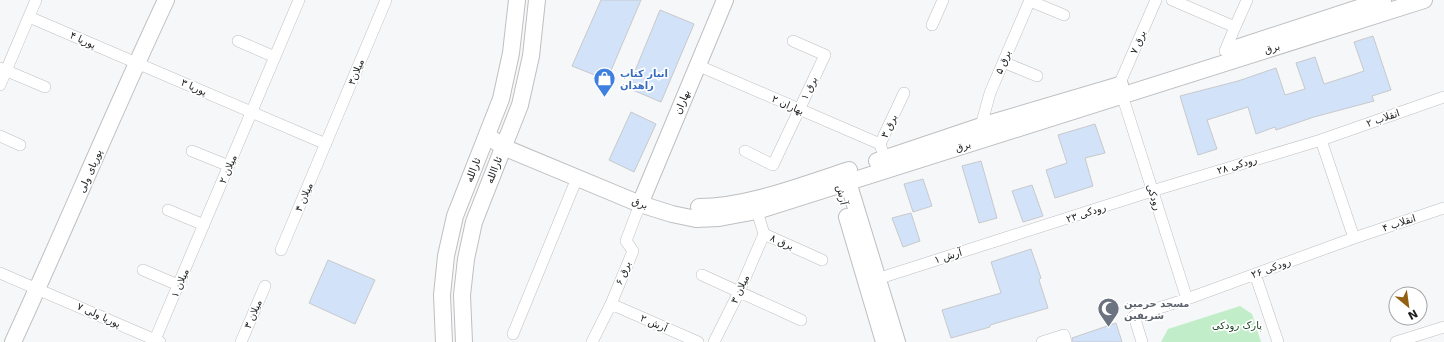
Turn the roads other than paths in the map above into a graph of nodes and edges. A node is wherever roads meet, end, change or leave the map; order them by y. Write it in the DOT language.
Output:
graph roads {
  1 [pos="36,0"];
  2 [pos="166,0"];
  3 [pos="299,0"];
  4 [pos="386,0"];
  5 [pos="517,0"];
  6 [pos="536,0"];
  7 [pos="725,0"];
  8 [pos="943,0"];
  9 [pos="1156,0"];
  10 [pos="1172,0"];
  11 [pos="1247,0"];
  12 [pos="1383,0"];
  13 [pos="1424,0"];
  14 [pos="1030,1"];
  15 [pos="1359,9"];
  16 [pos="1064,15"];
  17 [pos="29,17"];
  18 [pos="932,25"];
  19 [pos="1235,27"];
  20 [pos="238,41"];
  21 [pos="793,41"];
  22 [pos="1225,52"];
  23 [pos="275,58"];
  24 [pos="1003,62"];
  25 [pos="136,63"];
  26 [pos="697,65"];
  27 [pos="3,70"];
  28 [pos="1037,76"];
  29 [pos="0,85"];
  30 [pos="45,87"];
  31 [pos="1121,90"];
  32 [pos="904,93"];
  33 [pos="1444,97"];
  34 [pos="798,110"];
  35 [pos="252,112"];
  36 [pos="981,126"];
  37 [pos="487,135"];
  38 [pos="0,136"];
  39 [pos="1321,140"];
  40 [pos="505,142"];
  41 [pos="326,144"];
  42 [pos="20,145"];
  43 [pos="192,151"];
  44 [pos="745,151"];
  45 [pos="883,152"];
  46 [pos="229,166"];
  47 [pos="577,178"];
  48 [pos="842,180"];
  49 [pos="1152,191"];
  50 [pos="642,198"];
  51 [pos="1444,208"];
  52 [pos="168,210"];
  53 [pos="757,211"];
  54 [pos="204,225"];
  55 [pos="764,234"];
  56 [pos="1020,234"];
  57 [pos="1354,238"];
  58 [pos="281,250"];
  59 [pos="822,260"];
  60 [pos="143,270"];
  61 [pos="0,273"];
  62 [pos="1255,274"];
  63 [pos="702,275"];
  64 [pos="877,279"];
  65 [pos="178,285"];
  66 [pos="265,286"];
  67 [pos="38,288"];
  68 [pos="739,292"];
  69 [pos="1187,299"];
  70 [pos="611,304"];
  71 [pos="801,320"];
  72 [pos="1442,328"];
  73 [pos="513,334"];
  74 [pos="157,341"];
  75 [pos="891,341"];
  76 [pos="13,342"];
  77 [pos="241,342"];
  78 [pos="444,342"];
  79 [pos="464,342"];
  80 [pos="592,342"];
  81 [pos="698,342"];
  82 [pos="714,342"];
  83 [pos="1042,342"];
  84 [pos="1066,342"];
  85 [pos="1142,342"];
  86 [pos="1278,342"];
  87 [pos="1396,342"];
  1 -- 17 [label="street"];
  2 -- 25 [label="street, پوریای ولی"];
  3 -- 23 [label="street"];
  4 -- 41 [label="street, میلان۳"];
  5 -- 37 [label="street, ثارالله"];
  6 -- 40 [label="street, ثاراالله"];
  7 -- 26 [label="street, بهاران"];
  8 -- 18 [label="street"];
  9 -- 31 [label="street, برق ۷"];
  10 -- 19 [label="street"];
  11 -- 19 [label="street"];
  12 -- 15 [label="street, برق"];
  13 -- 15 [label="street, برق"];
  14 -- 16 [label="street"];
  14 -- 24 [label="street, برق ۵"];
  15 -- 22 [label="street, برق"];
  15 -- 31 [label="street, برق"];
  17 -- 25 [label="street, پوریا ۴"];
  17 -- 27 [label="street"];
  19 -- 22 [label="street"];
  20 -- 23 [label="street"];
  21 -- 34 [label="street, برق ۱"];
  22 -- 31 [label="street, برق"];
  23 -- 35 [label="street"];
  24 -- 28 [label="street"];
  24 -- 36 [label="street, برق ۵"];
  25 -- 35 [label="street, پوریا ۳"];
  25 -- 67 [label="street, پوریای ولی"];
  26 -- 34 [label="street, بهاران ۲"];
  26 -- 50 [label="street, بهاران"];
  27 -- 29 [label="street"];
  27 -- 30 [label="street"];
  31 -- 36 [label="street, برق"];
  31 -- 48 [label="street, برق"];
  31 -- 49 [label="street, رودکی"];
  32 -- 45 [label="street, برق ۳"];
  33 -- 39 [label="street, انقلاب ۲"];
  34 -- 44 [label="street, برق ۱"];
  34 -- 45 [label="street, بهاران ۲"];
  35 -- 41 [label="street, پوریا ۳"];
  35 -- 46 [label="street, میلان ۲"];
  36 -- 45 [label="street, برق"];
  37 -- 40 [label="street"];
  37 -- 78 [label="street, ثارالله"];
  38 -- 42 [label="street"];
  39 -- 49 [label="street, رودکی ۲۸"];
  39 -- 57 [label="street"];
  40 -- 47 [label="street, برق"];
  40 -- 50 [label="street, برق"];
  40 -- 79 [label="street, ثاراالله"];
  41 -- 58 [label="street, میلان ۴"];
  43 -- 46 [label="street"];
  45 -- 48 [label="street, برق"];
  46 -- 54 [label="street, میلان ۲"];
  47 -- 50 [label="street, برق"];
  47 -- 73 [label="street"];
  48 -- 50 [label="street, برق"];
  48 -- 53 [label="street, برق"];
  48 -- 64 [label="street, آرش"];
  48 -- 75 [label="street, آرش"];
  49 -- 56 [label="street, رودکی ۲۳"];
  49 -- 69 [label="street, رودکی"];
  50 -- 53 [label="street, برق"];
  50 -- 70 [label="street, برق ۶"];
  51 -- 57 [label="street, انقلاب ۴"];
  52 -- 54 [label="street"];
  53 -- 55 [label="street, برق ۸"];
  54 -- 65 [label="street, میلان ۱"];
  55 -- 59 [label="street, برق ۸"];
  55 -- 68 [label="street, میلان ۳"];
  56 -- 64 [label="street, آرش ۱"];
  57 -- 62 [label="street, رودکی ۲۶"];
  60 -- 65 [label="street"];
  61 -- 67 [label="street, پوریا ولی ۷"];
  62 -- 69 [label="street, رودکی ۲۶"];
  62 -- 86 [label="street"];
  63 -- 68 [label="street"];
  64 -- 75 [label="street, آرش"];
  65 -- 74 [label="street, میلان ۱"];
  66 -- 77 [label="street, میلان ۳"];
  67 -- 74 [label="street, پوریا ولی ۷"];
  67 -- 76 [label="street, پوریای ولی"];
  68 -- 71 [label="street"];
  68 -- 82 [label="street, میلان ۳"];
  69 -- 85 [label="street, رودکی ۲۶"];
  70 -- 80 [label="street, برق ۶"];
  70 -- 81 [label="street, آرش ۲"];
  72 -- 87 [label="street"];
  83 -- 84 [label="street"];
}
